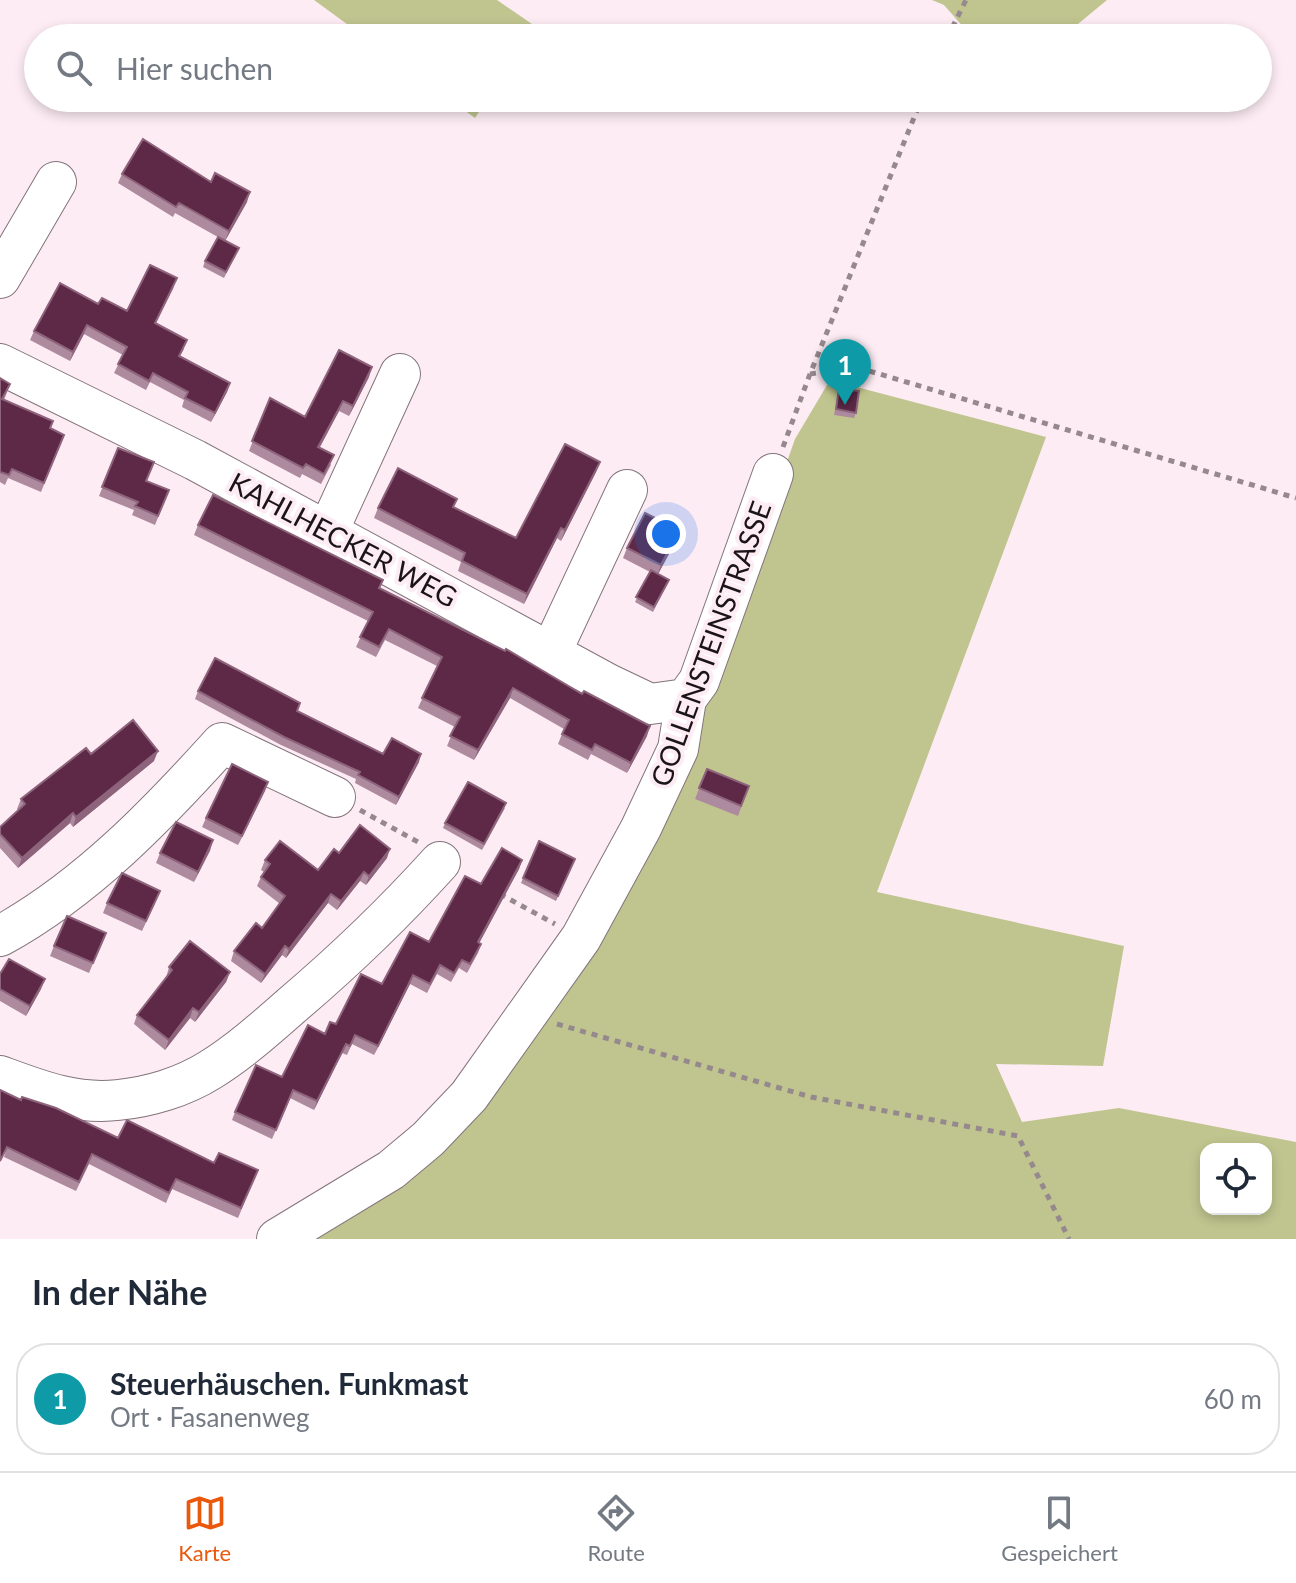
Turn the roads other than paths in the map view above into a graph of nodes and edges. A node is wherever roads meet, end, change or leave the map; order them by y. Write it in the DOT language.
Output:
graph roads {
  1 [pos="54,181"];
  2 [pos="0,278"];
  3 [pos="0,364"];
  4 [pos="402,374"];
  5 [pos="773,474"];
  6 [pos="627,490"];
  7 [pos="328,531"];
  8 [pos="551,652"];
  9 [pos="686,699"];
  10 [pos="335,797"];
  11 [pos="440,862"];
  12 [pos="0,936"];
  13 [pos="0,1076"];
  14 [pos="277,1239"];
  1 -- 2 [label="street"];
  3 -- 7 [label="street, KAHLHECKER WEG"];
  4 -- 7 [label="street"];
  5 -- 9 [label="street, GOLLENSTEINSTRASSE"];
  6 -- 8 [label="street"];
  7 -- 8 [label="street, KAHLHECKER WEG"];
  8 -- 9 [label="street, KAHLHECKER WEG"];
  9 -- 14 [label="street, GOLLENSTEINSTRASSE"];
  10 -- 12 [label="street"];
  11 -- 13 [label="street"];
}
